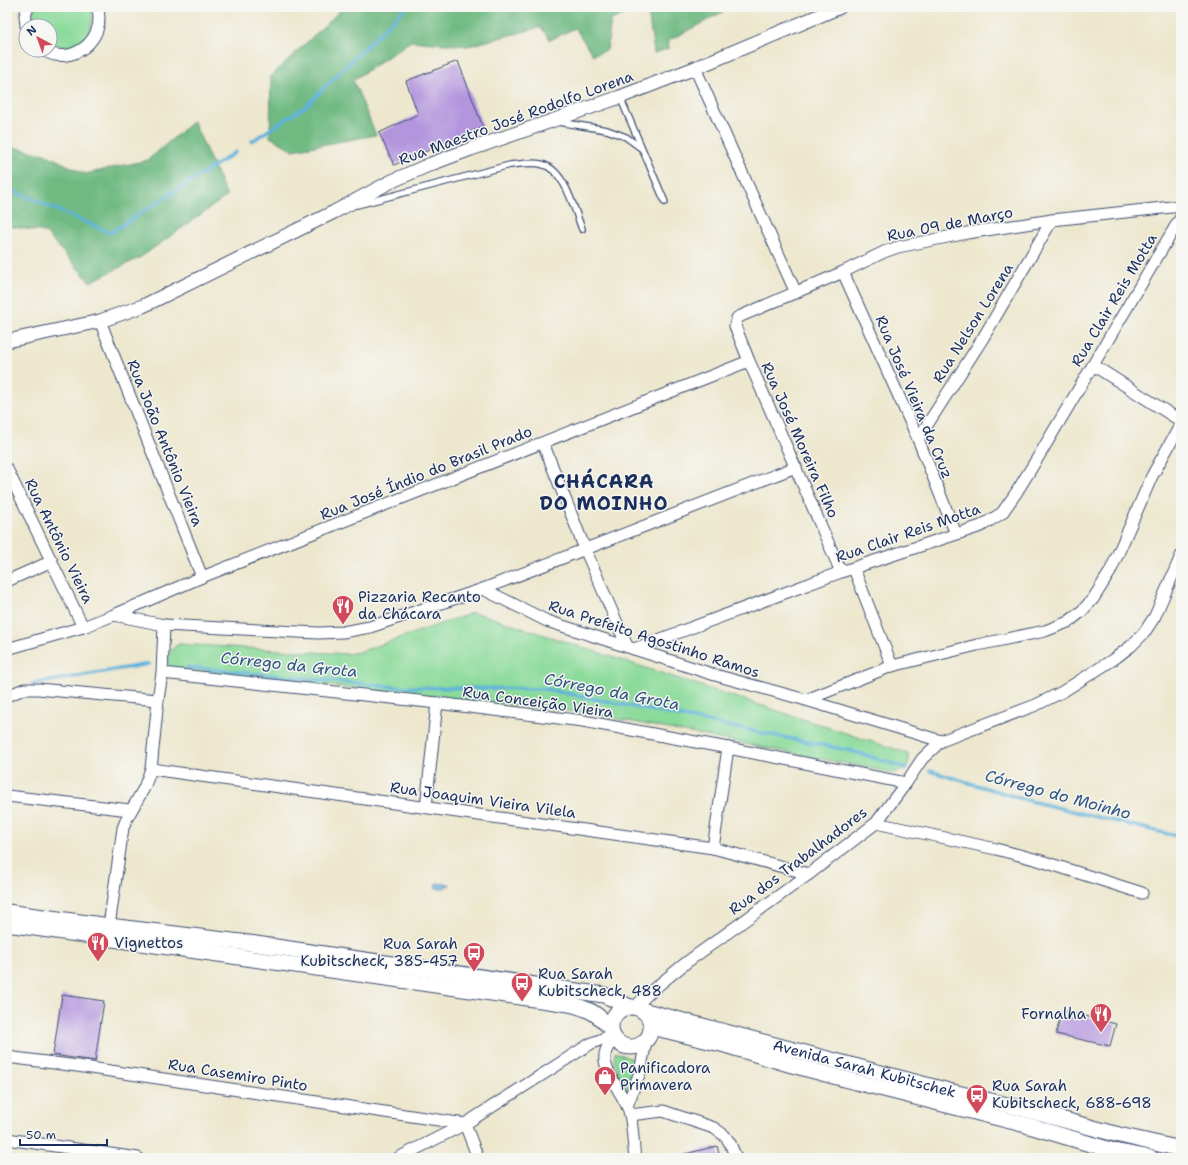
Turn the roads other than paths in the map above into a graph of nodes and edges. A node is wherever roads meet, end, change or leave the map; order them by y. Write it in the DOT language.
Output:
graph roads {
  1 [pos="28,7"];
  2 [pos="97,7"];
  3 [pos="840,7"];
  4 [pos="26,18"];
  5 [pos="58,56"];
  6 [pos="695,68"];
  7 [pos="620,97"];
  8 [pos="553,121"];
  9 [pos="642,149"];
  10 [pos="665,202"];
  11 [pos="1181,206"];
  12 [pos="334,212"];
  13 [pos="1181,217"];
  14 [pos="1052,220"];
  15 [pos="582,229"];
  16 [pos="843,272"];
  17 [pos="796,292"];
  18 [pos="737,318"];
  19 [pos="100,320"];
  20 [pos="7,341"];
  21 [pos="749,361"];
  22 [pos="1093,365"];
  23 [pos="1181,420"];
  24 [pos="1181,424"];
  25 [pos="918,439"];
  26 [pos="543,443"];
  27 [pos="796,467"];
  28 [pos="7,469"];
  29 [pos="956,534"];
  30 [pos="585,549"];
  31 [pos="1181,556"];
  32 [pos="52,561"];
  33 [pos="854,569"];
  34 [pos="841,572"];
  35 [pos="202,577"];
  36 [pos="7,581"];
  37 [pos="483,589"];
  38 [pos="114,615"];
  39 [pos="164,625"];
  40 [pos="83,626"];
  41 [pos="630,647"];
  42 [pos="7,648"];
  43 [pos="892,666"];
  44 [pos="162,673"];
  45 [pos="7,696"];
  46 [pos="158,700"];
  47 [pos="806,700"];
  48 [pos="437,703"];
  49 [pos="941,740"];
  50 [pos="728,748"];
  51 [pos="151,769"];
  52 [pos="906,783"];
  53 [pos="7,796"];
  54 [pos="426,807"];
  55 [pos="130,810"];
  56 [pos="876,823"];
  57 [pos="713,848"];
  58 [pos="809,874"];
  59 [pos="1142,893"];
  60 [pos="7,912"];
  61 [pos="7,924"];
  62 [pos="109,926"];
  63 [pos="636,1008"];
  64 [pos="652,1027"];
  65 [pos="613,1035"];
  66 [pos="727,1039"];
  67 [pos="646,1041"];
  68 [pos="7,1057"];
  69 [pos="947,1098"];
  70 [pos="629,1110"];
  71 [pos="465,1124"];
  72 [pos="1119,1135"];
  73 [pos="7,1140"];
  74 [pos="1181,1149"];
  75 [pos="1113,1154"];
  76 [pos="138,1158"];
  77 [pos="398,1158"];
  78 [pos="478,1158"];
  79 [pos="635,1158"];
  80 [pos="736,1158"];
  81 [pos="1151,1158"];
  1 -- 4 [label="street"];
  2 -- 5 [label="street"];
  3 -- 6 [label="street, Rua Maestro José Rodolfo Lorena"];
  6 -- 7 [label="street, Rua Maestro José Rodolfo Lorena"];
  6 -- 17 [label="street"];
  7 -- 8 [label="street, Rua Maestro José Rodolfo Lorena"];
  7 -- 9 [label="lane"];
  8 -- 9 [label="lane"];
  8 -- 12 [label="street, Rua Maestro José Rodolfo Lorena"];
  9 -- 10 [label="lane"];
  11 -- 14 [label="street, Rua 09 de Março"];
  12 -- 15 [label="lane"];
  12 -- 19 [label="street, Rua Maestro José Rodolfo Lorena"];
  13 -- 22 [label="street, Rua Clair Reis Motta"];
  14 -- 16 [label="street, Rua 09 de Março"];
  14 -- 25 [label="street, Rua Nelson Lorena"];
  16 -- 17 [label="street, Rua 09 de Março"];
  16 -- 25 [label="street, Rua José Vieira da Cruz"];
  17 -- 18 [label="street, Rua 09 de Março"];
  18 -- 21 [label="street, Rua José Moreira Filho"];
  19 -- 20 [label="street, Rua Maestro José Rodolfo Lorena"];
  19 -- 35 [label="street, Rua João Antônio Vieira"];
  21 -- 26 [label="street, Rua José Índio do Brasil Prado"];
  21 -- 27 [label="street, Rua José Moreira Filho"];
  22 -- 23 [label="street"];
  22 -- 29 [label="street, Rua Clair Reis Motta"];
  24 -- 43 [label="street"];
  25 -- 29 [label="street, Rua José Vieira da Cruz"];
  26 -- 30 [label="street"];
  26 -- 35 [label="street, Rua José Índio do Brasil Prado"];
  27 -- 30 [label="street"];
  27 -- 34 [label="street, Rua José Moreira Filho"];
  28 -- 32 [label="street, Rua Antônio Vieira"];
  29 -- 33 [label="street, Rua Clair Reis Motta"];
  30 -- 37 [label="street"];
  30 -- 41 [label="street"];
  31 -- 49 [label="street, Rua dos Trabalhadores"];
  32 -- 36 [label="street"];
  32 -- 40 [label="street, Rua Antônio Vieira"];
  33 -- 34 [label="street, Rua Clair Reis Motta"];
  33 -- 43 [label="street"];
  34 -- 41 [label="street, Rua Clair Reis Motta"];
  35 -- 38 [label="street, Rua José Índio do Brasil Prado"];
  37 -- 39 [label="street"];
  37 -- 41 [label="street, Rua Prefeito Agostinho Ramos"];
  38 -- 39 [label="street"];
  38 -- 40 [label="street"];
  39 -- 44 [label="street"];
  40 -- 42 [label="street"];
  41 -- 47 [label="street, Rua Prefeito Agostinho Ramos"];
  43 -- 47 [label="street"];
  44 -- 46 [label="street"];
  44 -- 48 [label="street, Rua Conceição Vieira"];
  45 -- 46 [label="street"];
  46 -- 51 [label="street"];
  47 -- 49 [label="street, Rua Prefeito Agostinho Ramos"];
  48 -- 50 [label="street, Rua Conceição Vieira"];
  48 -- 54 [label="street"];
  49 -- 52 [label="street, Rua dos Trabalhadores"];
  50 -- 52 [label="street, Rua Conceição Vieira"];
  50 -- 57 [label="street"];
  51 -- 54 [label="street, Rua Joaquim Vieira Vilela"];
  51 -- 55 [label="street"];
  52 -- 56 [label="street, Rua dos Trabalhadores"];
  53 -- 55 [label="street"];
  54 -- 57 [label="street, Rua Joaquim Vieira Vilela"];
  55 -- 62 [label="street"];
  56 -- 58 [label="street, Rua dos Trabalhadores"];
  56 -- 59 [label="street"];
  57 -- 58 [label="street, Rua Joaquim Vieira Vilela"];
  58 -- 63 [label="street, Rua dos Trabalhadores"];
  60 -- 62 [label="main road, Avenida Sarah Kubitschek"];
  61 -- 65 [label="main road"];
  62 -- 63 [label="main road, Avenida Sarah Kubitschek"];
  63 -- 64 [label="main road"];
  63 -- 65 [label="main road"];
  63 -- 66 [label="main road, Avenida Sarah Kubitschek"];
  64 -- 66 [label="main road, Avenida Sarah Kubitschek"];
  64 -- 67 [label="main road"];
  65 -- 67 [label="main road"];
  65 -- 70 [label="street"];
  65 -- 71 [label="street"];
  66 -- 69 [label="main road, Avenida Sarah Kubitschek"];
  67 -- 70 [label="street"];
  68 -- 71 [label="street, Rua Casemiro Pinto"];
  69 -- 72 [label="main road, Avenida Sarah Kubitschek"];
  69 -- 75 [label="main road, Avenida Sarah Kubitschek"];
  70 -- 79 [label="street"];
  70 -- 80 [label="street"];
  71 -- 77 [label="street"];
  71 -- 78 [label="street"];
  72 -- 74 [label="main road, Avenida Sarah Kubitschek"];
  72 -- 75 [label="street"];
  73 -- 76 [label="street"];
  75 -- 81 [label="main road, Avenida Sarah Kubitschek"];
}
